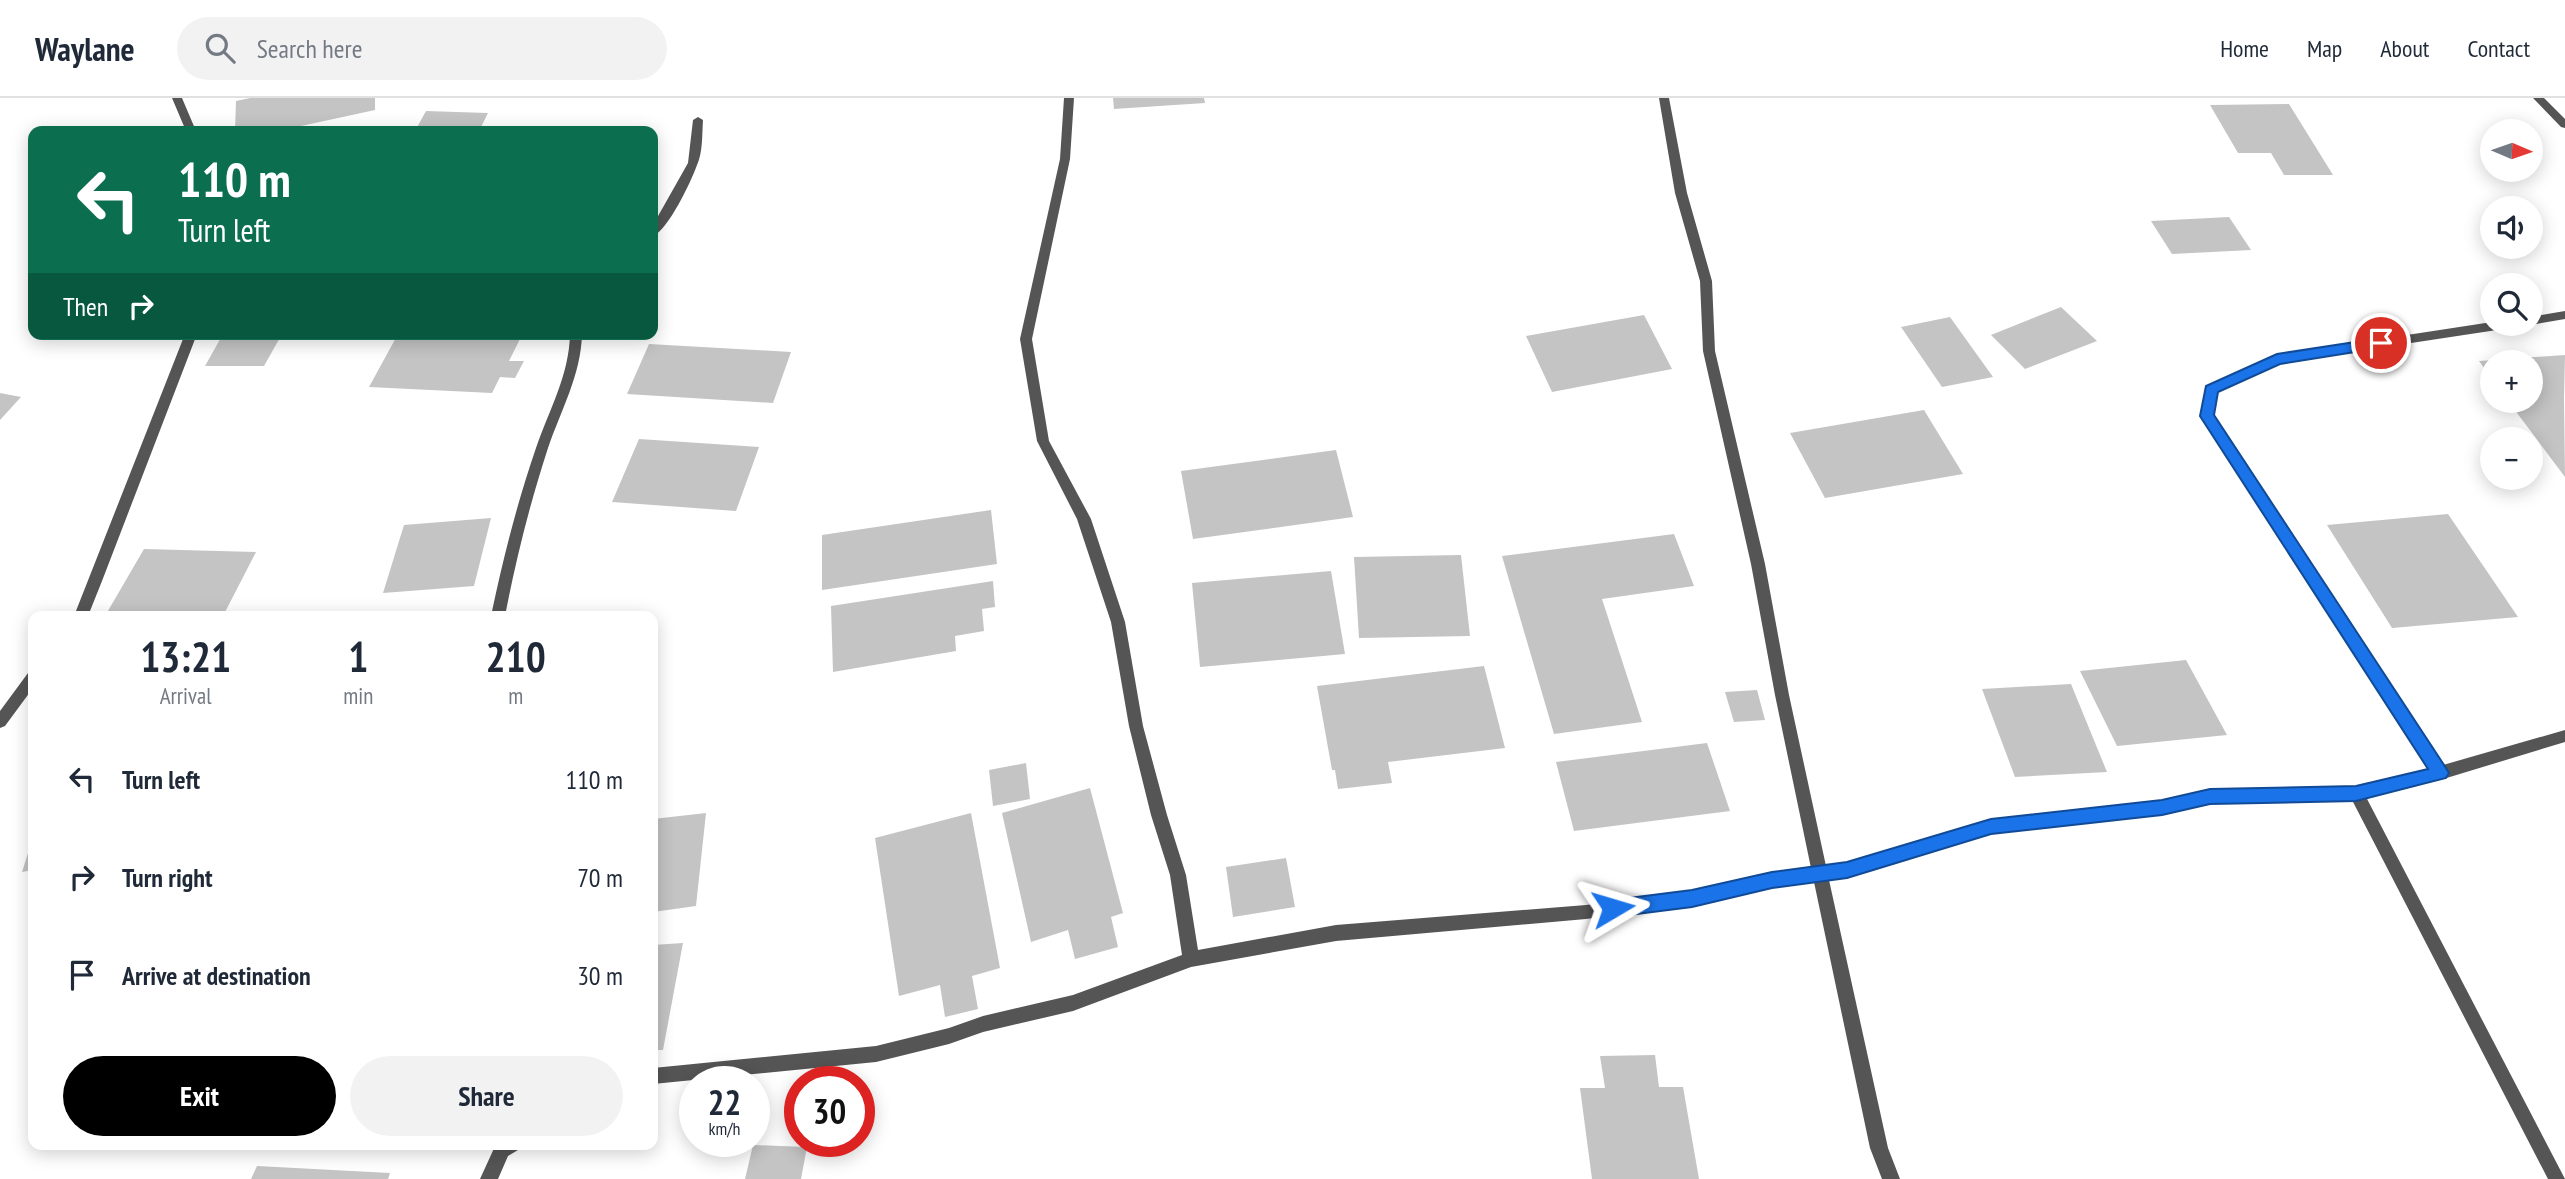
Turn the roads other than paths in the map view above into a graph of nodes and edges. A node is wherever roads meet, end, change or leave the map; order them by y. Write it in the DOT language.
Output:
graph roads {
  1 [pos="177,98"];
  2 [pos="1069,98"];
  3 [pos="1664,98"];
  4 [pos="2538,98"];
  5 [pos="698,121"];
  6 [pos="2565,125"];
  7 [pos="189,126"];
  8 [pos="658,226"];
  9 [pos="2565,315"];
  10 [pos="2543,319"];
  11 [pos="2480,329"];
  12 [pos="188,340"];
  13 [pos="577,340"];
  14 [pos="83,611"];
  15 [pos="499,611"];
  16 [pos="28,684"];
  17 [pos="0,722"];
  18 [pos="2565,736"];
  19 [pos="2440,773"];
  20 [pos="2356,793"];
  21 [pos="1821,874"];
  22 [pos="1191,959"];
  23 [pos="658,1076"];
  24 [pos="502,1150"];
  25 [pos="489,1179"];
  26 [pos="1891,1179"];
  27 [pos="2557,1179"];
  1 -- 7 [label="street"];
  2 -- 22 [label="street"];
  3 -- 21 [label="street"];
  4 -- 6 [label="street"];
  5 -- 8 [label="street"];
  9 -- 10 [label="street"];
  11 -- 19 [label="street"];
  12 -- 14 [label="street"];
  13 -- 15 [label="street"];
  16 -- 17 [label="street"];
  18 -- 19 [label="street"];
  19 -- 20 [label="street"];
  20 -- 21 [label="street"];
  20 -- 27 [label="street"];
  21 -- 22 [label="street"];
  21 -- 26 [label="street"];
  22 -- 23 [label="street"];
  24 -- 25 [label="street"];
}
